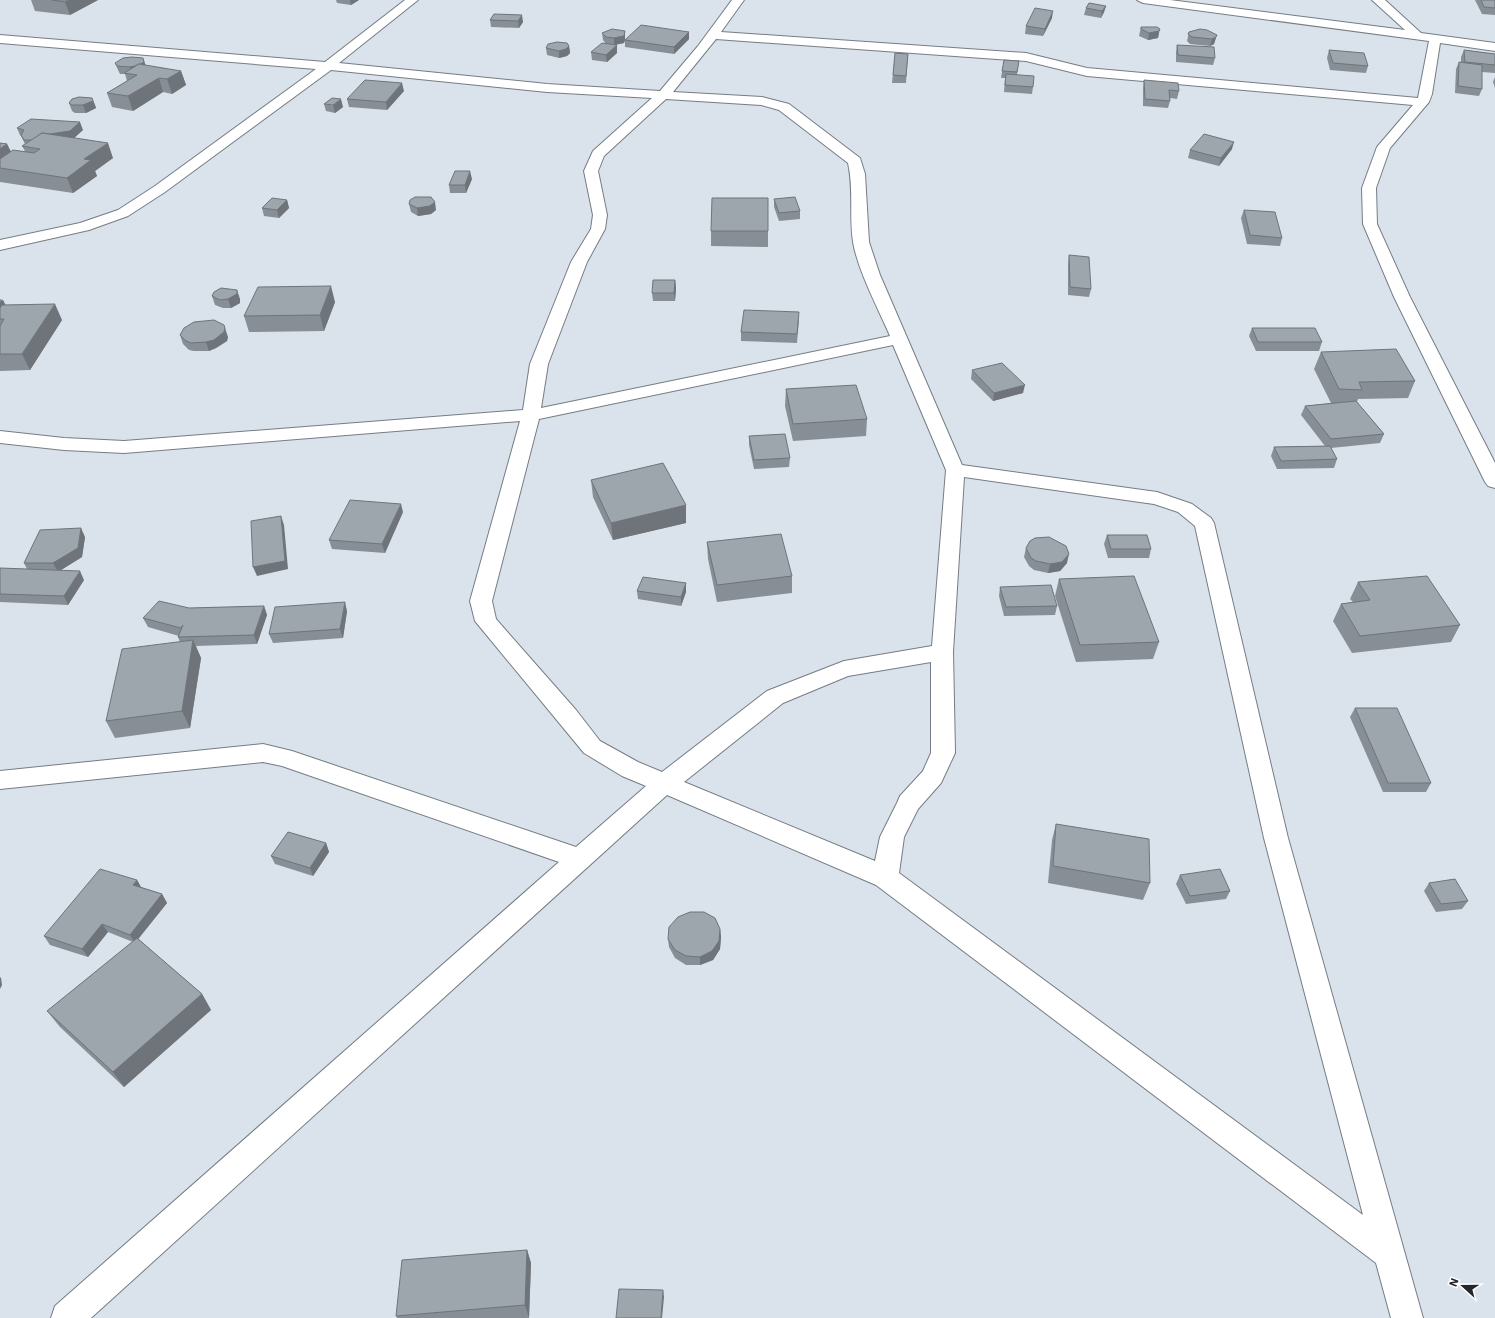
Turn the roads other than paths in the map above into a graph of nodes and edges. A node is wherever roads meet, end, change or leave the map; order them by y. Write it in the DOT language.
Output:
graph roads {
  1 [pos="412,0"];
  2 [pos="738,0"];
  3 [pos="1143,0"];
  4 [pos="1378,0"];
  5 [pos="714,34"];
  6 [pos="1418,36"];
  7 [pos="1435,38"];
  8 [pos="0,39"];
  9 [pos="1495,48"];
  10 [pos="328,66"];
  11 [pos="663,95"];
  12 [pos="1422,102"];
  13 [pos="0,245"];
  14 [pos="899,339"];
  15 [pos="531,415"];
  16 [pos="0,437"];
  17 [pos="955,470"];
  18 [pos="1495,482"];
  19 [pos="942,652"];
  20 [pos="0,780"];
  21 [pos="664,784"];
  22 [pos="580,859"];
  23 [pos="885,877"];
  24 [pos="1389,1253"];
  25 [pos="67,1318"];
  26 [pos="1407,1318"];
  1 -- 10 [label="street"];
  2 -- 5 [label="street"];
  3 -- 6 [label="street"];
  4 -- 6 [label="street"];
  5 -- 11 [label="street"];
  5 -- 12 [label="street"];
  6 -- 7 [label="street"];
  7 -- 9 [label="street"];
  7 -- 12 [label="street"];
  8 -- 10 [label="street"];
  10 -- 11 [label="street"];
  10 -- 13 [label="street"];
  11 -- 14 [label="street"];
  11 -- 15 [label="street"];
  12 -- 18 [label="street"];
  14 -- 15 [label="street"];
  14 -- 17 [label="street"];
  15 -- 16 [label="street"];
  15 -- 21 [label="street"];
  17 -- 19 [label="street"];
  17 -- 24 [label="street"];
  19 -- 21 [label="street"];
  19 -- 23 [label="street"];
  20 -- 22 [label="street"];
  21 -- 22 [label="street"];
  21 -- 23 [label="street"];
  22 -- 25 [label="street"];
  23 -- 24 [label="street"];
  24 -- 26 [label="street"];
}
